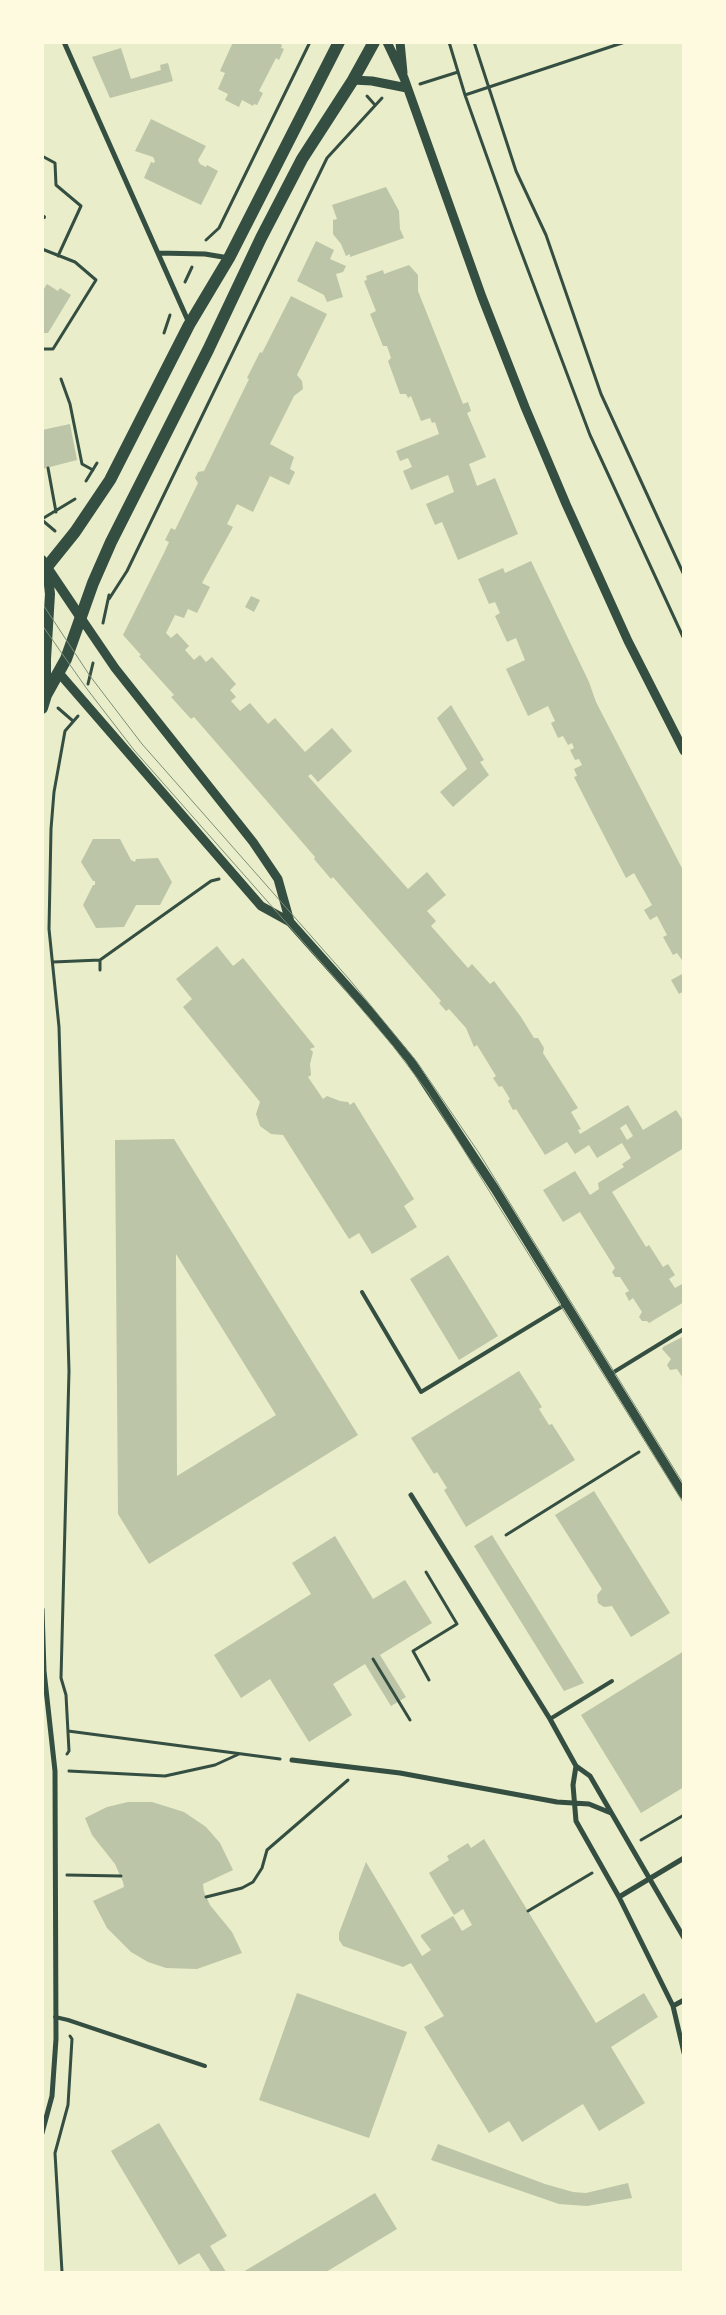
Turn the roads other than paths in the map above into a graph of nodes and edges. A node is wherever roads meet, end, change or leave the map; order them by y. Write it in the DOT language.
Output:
graph roads {
  1 [pos="64,42"];
  2 [pos="339,42"];
  3 [pos="374,42"];
  4 [pos="386,42"];
  5 [pos="400,42"];
  6 [pos="404,78"];
  7 [pos="354,80"];
  8 [pos="407,88"];
  9 [pos="158,253"];
  10 [pos="229,258"];
  11 [pos="189,325"];
  12 [pos="44,567"];
  13 [pos="81,618"];
  14 [pos="44,657"];
  15 [pos="59,673"];
  16 [pos="46,695"];
  17 [pos="42,708"];
  18 [pos="684,751"];
  19 [pos="290,922"];
  20 [pos="362,1292"];
  21 [pos="566,1304"];
  22 [pos="684,1329"];
  23 [pos="609,1375"];
  24 [pos="410,1495"];
  25 [pos="684,1495"];
  26 [pos="42,1609"];
  27 [pos="612,1681"];
  28 [pos="550,1719"];
  29 [pos="292,1760"];
  30 [pos="576,1766"];
  31 [pos="573,1803"];
  32 [pos="612,1814"];
  33 [pos="684,1858"];
  34 [pos="649,1879"];
  35 [pos="619,1897"];
  36 [pos="684,1938"];
  37 [pos="684,2000"];
  38 [pos="673,2006"];
  39 [pos="55,2018"];
  40 [pos="684,2053"];
  41 [pos="205,2066"];
  42 [pos="42,2133"];
  1 -- 9 [label="street"];
  2 -- 10 [label="main road"];
  3 -- 7 [label="main road"];
  4 -- 6 [label="street"];
  5 -- 6 [label="street"];
  6 -- 8 [label="street"];
  7 -- 8 [label="street"];
  7 -- 13 [label="main road"];
  8 -- 18 [label="street"];
  9 -- 10 [label="street"];
  9 -- 11 [label="street"];
  10 -- 11 [label="main road"];
  11 -- 12 [label="main road"];
  12 -- 13 [label="main road"];
  12 -- 14 [label="main road"];
  13 -- 15 [label="main road"];
  13 -- 19 [label="street"];
  14 -- 15 [label="main road"];
  14 -- 16 [label="main road"];
  15 -- 16 [label="main road"];
  15 -- 19 [label="street"];
  16 -- 17 [label="main road"];
  19 -- 21 [label="street"];
  20 -- 21 [label="lane"];
  21 -- 23 [label="street"];
  22 -- 23 [label="lane"];
  23 -- 25 [label="street"];
  24 -- 28 [label="street"];
  26 -- 39 [label="street"];
  27 -- 28 [label="lane"];
  28 -- 30 [label="street"];
  29 -- 31 [label="street"];
  30 -- 31 [label="street"];
  30 -- 32 [label="street"];
  31 -- 32 [label="street"];
  31 -- 35 [label="street"];
  32 -- 34 [label="street"];
  33 -- 34 [label="street"];
  34 -- 35 [label="street"];
  34 -- 36 [label="street"];
  35 -- 38 [label="street"];
  37 -- 38 [label="street"];
  38 -- 40 [label="street"];
  39 -- 41 [label="lane"];
  39 -- 42 [label="street"];
}
